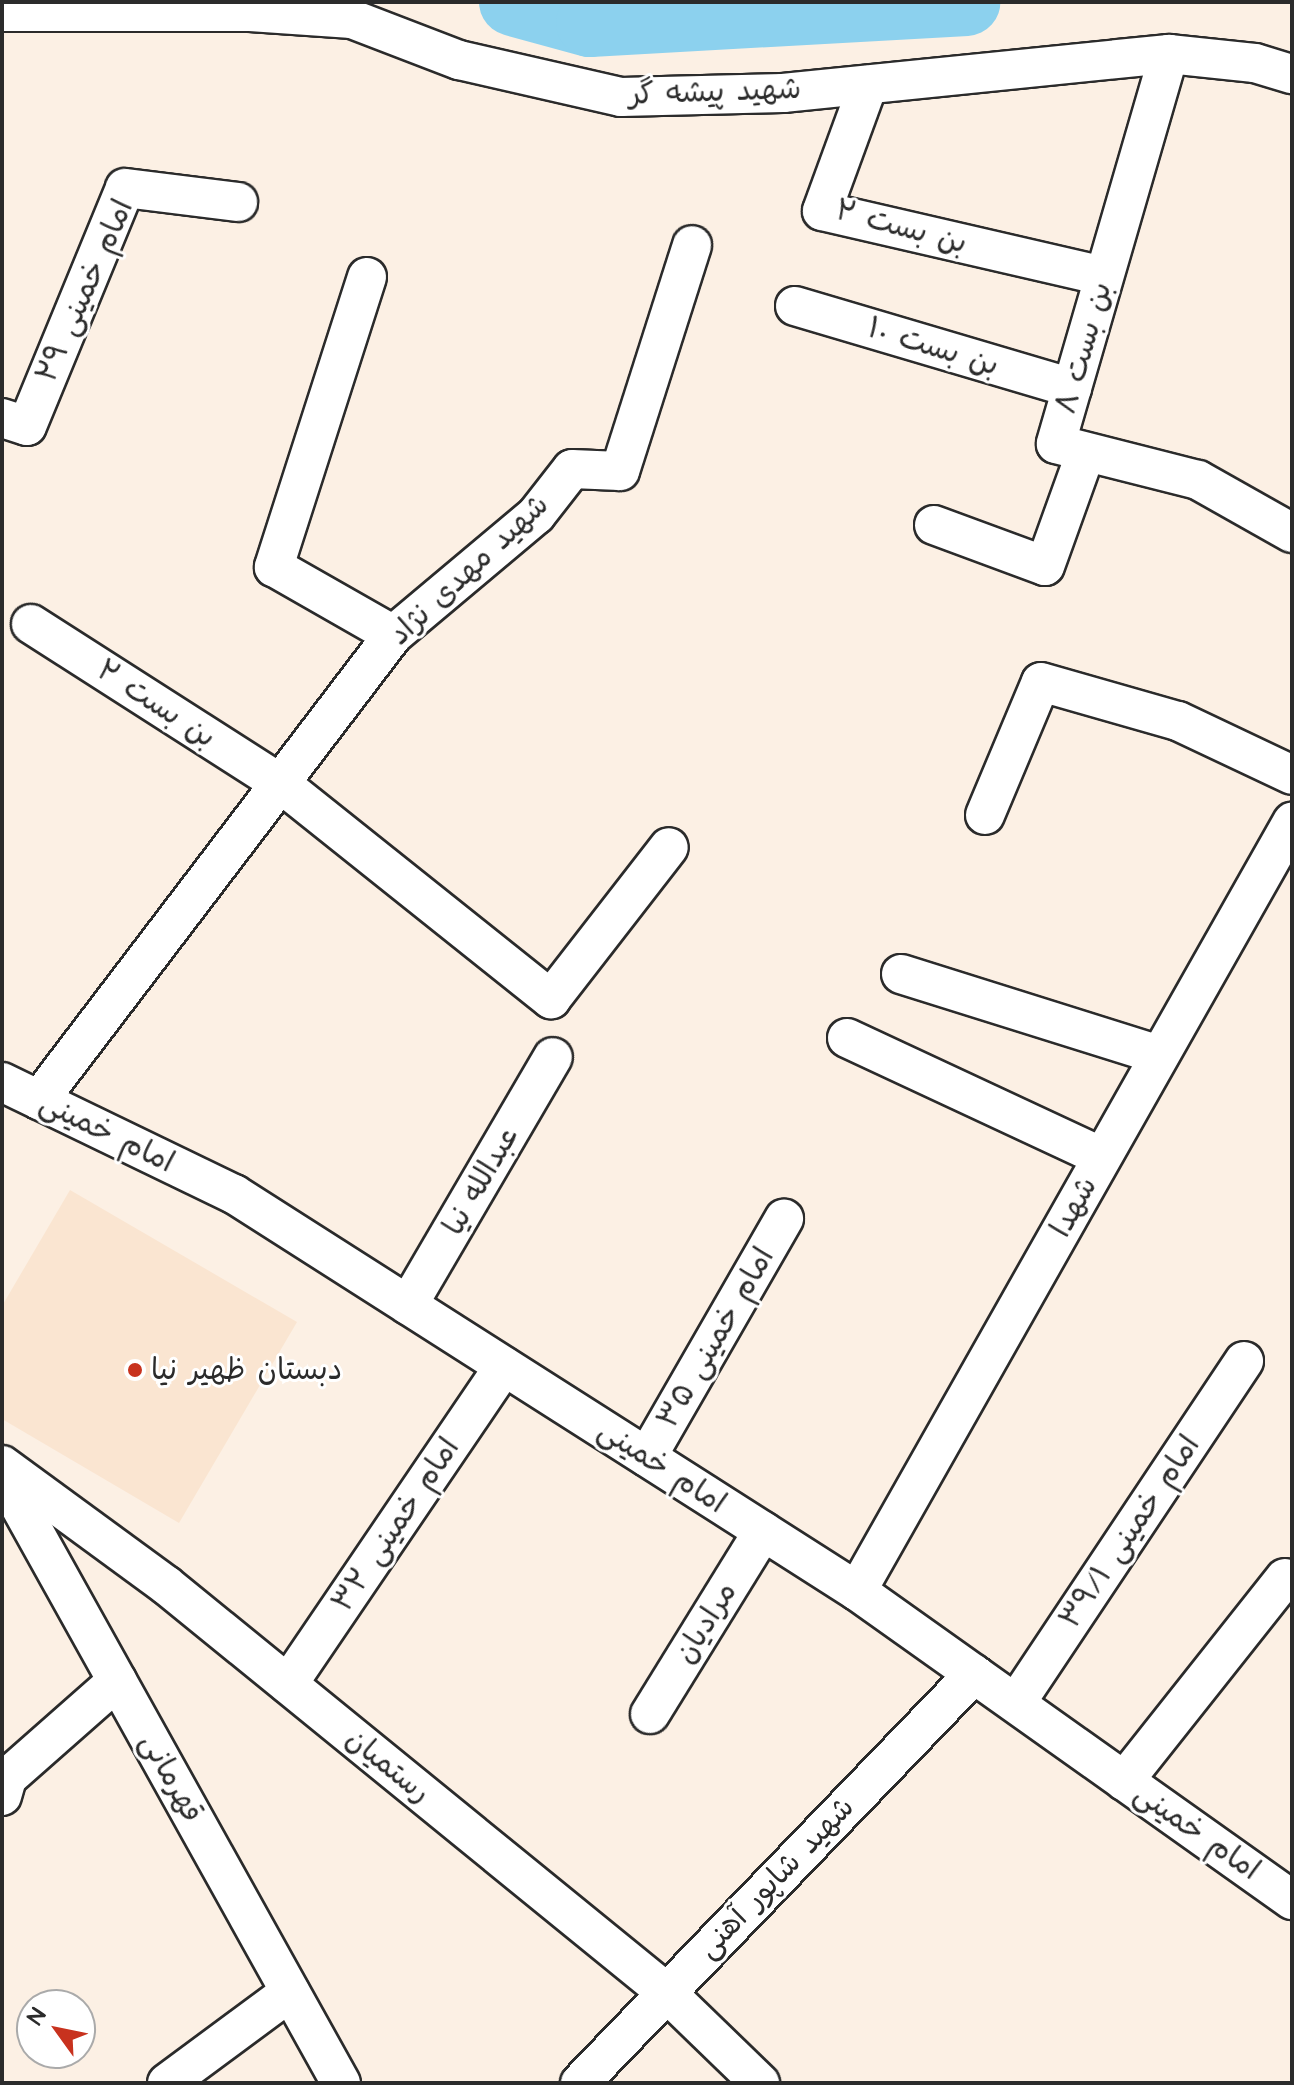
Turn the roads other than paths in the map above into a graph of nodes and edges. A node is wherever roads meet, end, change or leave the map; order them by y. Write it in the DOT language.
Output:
graph roads {
  1 [pos="2,12"];
  2 [pos="1169,54"];
  3 [pos="1292,74"];
  4 [pos="868,85"];
  5 [pos="238,202"];
  6 [pos="692,245"];
  7 [pos="1104,276"];
  8 [pos="367,277"];
  9 [pos="795,306"];
  10 [pos="1072,388"];
  11 [pos="2,418"];
  12 [pos="1086,452"];
  13 [pos="934,525"];
  14 [pos="1292,533"];
  15 [pos="31,624"];
  16 [pos="393,635"];
  17 [pos="1292,775"];
  18 [pos="280,783"];
  19 [pos="985,815"];
  20 [pos="1292,822"];
  21 [pos="669,847"];
  22 [pos="901,974"];
  23 [pos="847,1038"];
  24 [pos="1160,1055"];
  25 [pos="553,1057"];
  26 [pos="2,1082"];
  27 [pos="39,1100"];
  28 [pos="1102,1157"];
  29 [pos="784,1219"];
  30 [pos="408,1305"];
  31 [pos="1244,1361"];
  32 [pos="504,1366"];
  33 [pos="647,1457"];
  34 [pos="2,1465"];
  35 [pos="2,1474"];
  36 [pos="763,1531"];
  37 [pos="1285,1578"];
  38 [pos="857,1591"];
  39 [pos="974,1674"];
  40 [pos="117,1681"];
  41 [pos="288,1684"];
  42 [pos="1016,1703"];
  43 [pos="650,1714"];
  44 [pos="1124,1781"];
  45 [pos="2,1796"];
  46 [pos="1292,1900"];
  47 [pos="290,1992"];
  48 [pos="666,1992"];
  49 [pos="167,2083"];
  50 [pos="341,2083"];
  51 [pos="580,2083"];
  52 [pos="760,2083"];
  1 -- 4 [label="street, شهید پیشه گر"];
  2 -- 3 [label="street, شهید پیشه گر"];
  2 -- 4 [label="street, شهید پیشه گر"];
  2 -- 7 [label="street, بن بست ۸"];
  4 -- 7 [label="street, بن بست ۲"];
  5 -- 11 [label="street, امام خمینی ۲۹"];
  6 -- 16 [label="street, شهید مهدی نژاد"];
  7 -- 10 [label="street, بن بست ۸"];
  8 -- 16 [label="street"];
  9 -- 10 [label="street, بن بست ۱۰"];
  10 -- 12 [label="street, بن بست ۸"];
  12 -- 13 [label="street"];
  12 -- 14 [label="street, بن بست ۸"];
  15 -- 18 [label="street, بن بست ۲"];
  16 -- 18 [label="street, شهید مهدی نژاد"];
  17 -- 19 [label="street"];
  18 -- 21 [label="street"];
  18 -- 27 [label="street, شهید مهدی نژاد"];
  20 -- 24 [label="street, شهدا"];
  22 -- 24 [label="street"];
  23 -- 28 [label="street"];
  24 -- 28 [label="street, شهدا"];
  25 -- 30 [label="street, عبدالله نیا"];
  26 -- 27 [label="street, امام خمینی"];
  27 -- 30 [label="street, امام خمینی"];
  28 -- 38 [label="street, شهدا"];
  29 -- 33 [label="street, امام خمینی ۳۵"];
  30 -- 32 [label="street, امام خمینی"];
  31 -- 42 [label="street, امام خمینی ۳۹/۱"];
  32 -- 33 [label="street, امام خمینی"];
  32 -- 41 [label="street, امام خمینی ۳۲"];
  33 -- 36 [label="street, امام خمینی"];
  34 -- 41 [label="street, رستمیان"];
  35 -- 40 [label="street, قهرمانی"];
  36 -- 38 [label="street, امام خمینی"];
  36 -- 43 [label="street, مرادیان"];
  37 -- 44 [label="street"];
  38 -- 39 [label="street, امام خمینی"];
  39 -- 42 [label="street, امام خمینی"];
  39 -- 48 [label="street, شهید شاپور آهنی"];
  40 -- 45 [label="street"];
  40 -- 47 [label="street, قهرمانی"];
  41 -- 48 [label="street, رستمیان"];
  42 -- 44 [label="street, امام خمینی"];
  44 -- 46 [label="street, امام خمینی"];
  47 -- 49 [label="street"];
  47 -- 50 [label="street, قهرمانی"];
  48 -- 51 [label="street, شهید شاپور آهنی"];
  48 -- 52 [label="street, رستمیان"];
}
